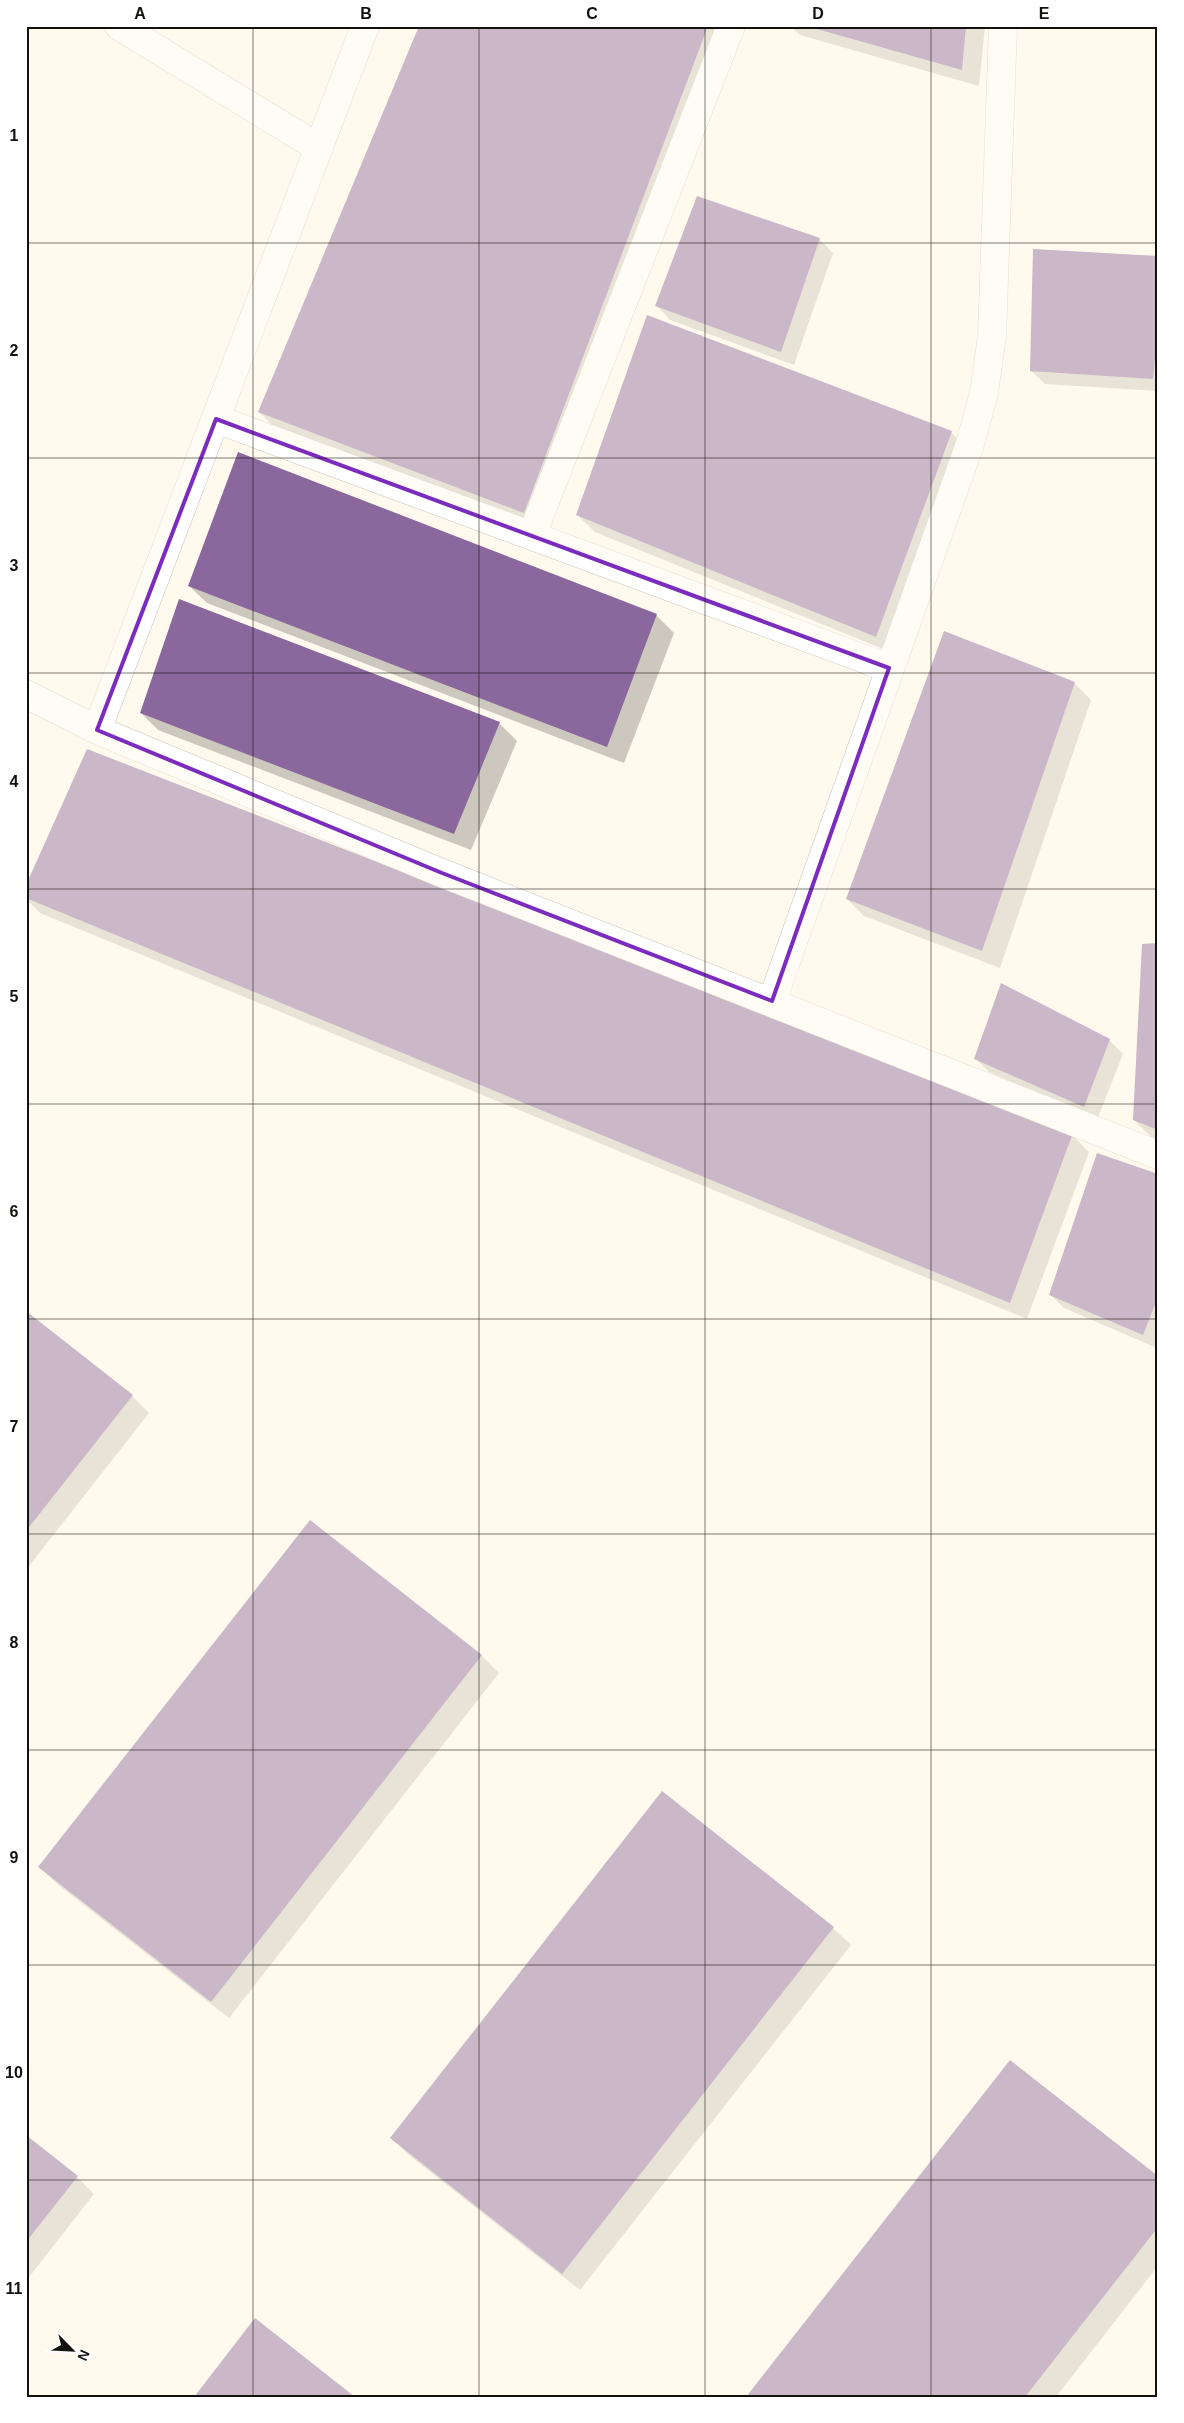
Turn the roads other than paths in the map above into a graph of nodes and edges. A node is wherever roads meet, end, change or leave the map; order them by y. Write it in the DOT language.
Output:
graph roads {
  1 [pos="119,26"];
  2 [pos="365,26"];
  3 [pos="731,26"];
  4 [pos="1002,26"];
  5 [pos="319,148"];
  6 [pos="216,419"];
  7 [pos="532,535"];
  8 [pos="888,668"];
  9 [pos="26,694"];
  10 [pos="97,730"];
  11 [pos="772,1001"];
  12 [pos="1158,1155"];
  1 -- 5 [label="street"];
  2 -- 5 [label="street"];
  3 -- 7 [label="street"];
  4 -- 8 [label="street"];
  5 -- 6 [label="street"];
  6 -- 7 [label="street"];
  6 -- 10 [label="street"];
  7 -- 8 [label="street"];
  8 -- 11 [label="street"];
  9 -- 10 [label="street"];
  10 -- 11 [label="street"];
  11 -- 12 [label="street"];
}
